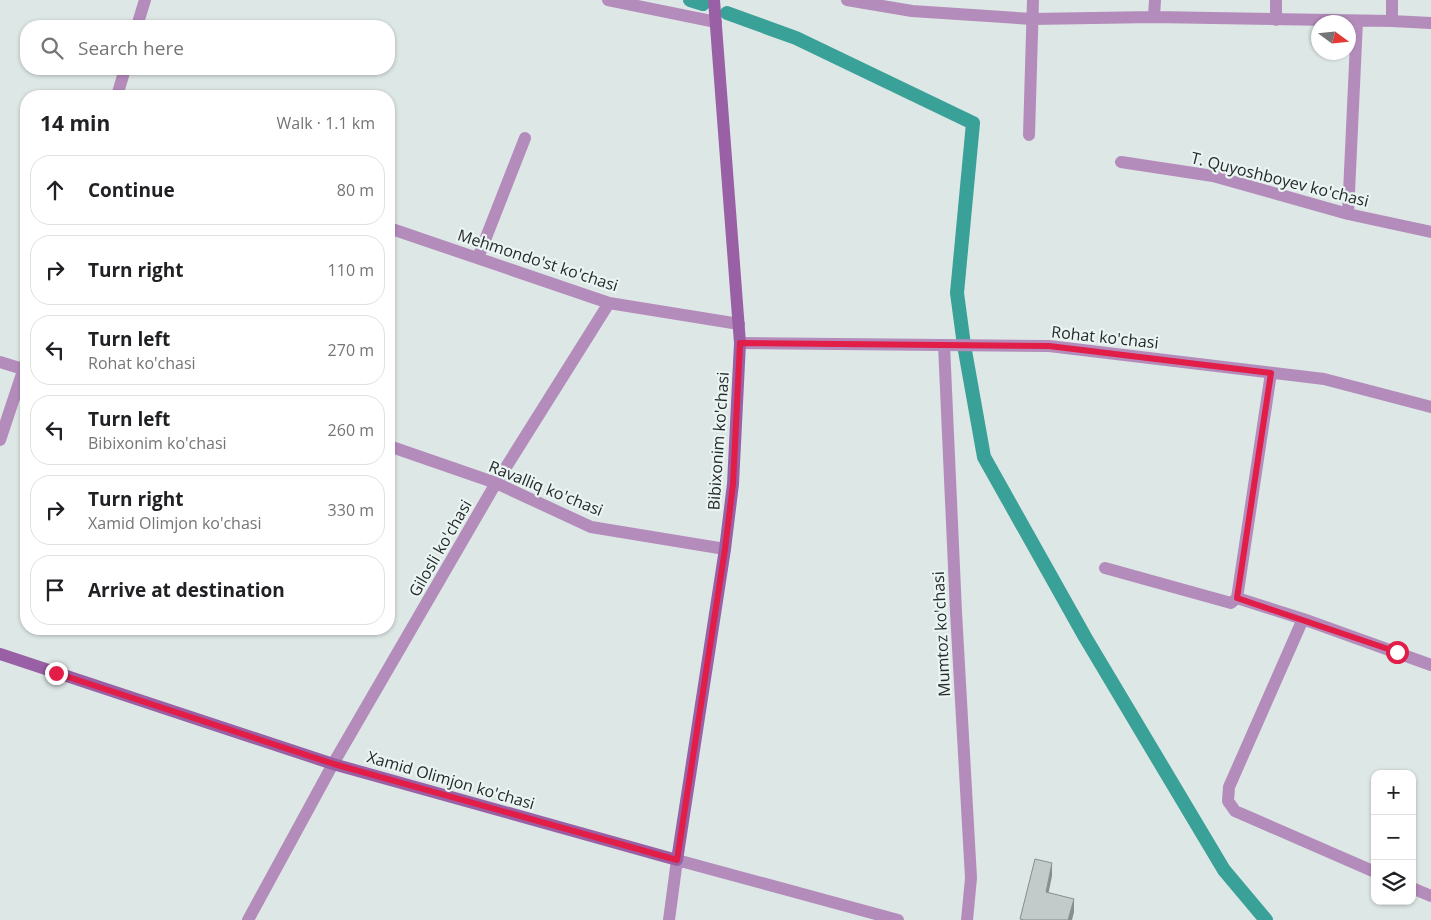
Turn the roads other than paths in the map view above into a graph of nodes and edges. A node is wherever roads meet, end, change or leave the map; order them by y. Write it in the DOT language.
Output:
graph roads {
  1 [pos="145,0"];
  2 [pos="608,0"];
  3 [pos="714,0"];
  4 [pos="847,0"];
  5 [pos="1033,0"];
  6 [pos="1155,0"];
  7 [pos="1276,0"];
  8 [pos="1392,0"];
  9 [pos="912,6"];
  10 [pos="1154,17"];
  11 [pos="1032,19"];
  12 [pos="139,20"];
  13 [pos="1276,20"];
  14 [pos="1358,21"];
  15 [pos="1392,21"];
  16 [pos="716,22"];
  17 [pos="1431,23"];
  18 [pos="123,75"];
  19 [pos="119,90"];
  20 [pos="1029,135"];
  21 [pos="525,138"];
  22 [pos="1121,162"];
  23 [pos="1348,214"];
  24 [pos="395,230"];
  25 [pos="1431,232"];
  26 [pos="478,258"];
  27 [pos="609,302"];
  28 [pos="739,324"];
  29 [pos="740,343"];
  30 [pos="944,345"];
  31 [pos="0,362"];
  32 [pos="20,367"];
  33 [pos="1271,373"];
  34 [pos="20,382"];
  35 [pos="1431,407"];
  36 [pos="0,440"];
  37 [pos="395,448"];
  38 [pos="496,483"];
  39 [pos="725,549"];
  40 [pos="1105,568"];
  41 [pos="1237,598"];
  42 [pos="1303,619"];
  43 [pos="0,654"];
  44 [pos="1431,665"];
  45 [pos="334,764"];
  46 [pos="677,860"];
  47 [pos="1371,870"];
  48 [pos="1416,890"];
  49 [pos="1431,896"];
  50 [pos="248,920"];
  51 [pos="669,920"];
  52 [pos="898,920"];
  53 [pos="967,920"];
  1 -- 12 [label="street"];
  2 -- 16 [label="street"];
  3 -- 16 [label="main road, Bibixonim ko'chasi"];
  4 -- 9 [label="street"];
  5 -- 11 [label="street"];
  6 -- 10 [label="street"];
  7 -- 13 [label="street"];
  8 -- 15 [label="street"];
  9 -- 11 [label="street"];
  10 -- 11 [label="street"];
  10 -- 13 [label="street"];
  11 -- 20 [label="street"];
  13 -- 14 [label="street"];
  14 -- 15 [label="street"];
  14 -- 23 [label="street"];
  15 -- 17 [label="street"];
  16 -- 28 [label="main road, Bibixonim ko'chasi"];
  18 -- 19 [label="street"];
  21 -- 26 [label="street"];
  22 -- 23 [label="street, T. Quyoshboyev ko'chasi"];
  23 -- 25 [label="street, T. Quyoshboyev ko'chasi"];
  24 -- 26 [label="street, Mehmondo'st ko'chasi"];
  26 -- 27 [label="street, Mehmondo'st ko'chasi"];
  27 -- 28 [label="street, Mehmondo'st ko'chasi"];
  27 -- 38 [label="street, Gilosli ko'chasi"];
  28 -- 29 [label="main road, Bibixonim ko'chasi"];
  29 -- 30 [label="street, Rohat ko'chasi"];
  29 -- 39 [label="main road, Bibixonim ko'chasi"];
  30 -- 33 [label="street, Rohat ko'chasi"];
  30 -- 53 [label="street, Mumtoz ko'chasi"];
  31 -- 32 [label="street"];
  33 -- 35 [label="street, Rohat ko'chasi"];
  33 -- 41 [label="street"];
  34 -- 36 [label="street"];
  37 -- 38 [label="street, Ravalliq ko'chasi"];
  38 -- 39 [label="street, Ravalliq ko'chasi"];
  38 -- 45 [label="street, Gilosli ko'chasi"];
  39 -- 46 [label="main road, Bibixonim ko'chasi"];
  40 -- 41 [label="street"];
  41 -- 42 [label="street"];
  42 -- 44 [label="street"];
  42 -- 47 [label="street"];
  43 -- 45 [label="main road, Xamid Olimjon ko'chasi"];
  45 -- 46 [label="main road, Xamid Olimjon ko'chasi"];
  45 -- 50 [label="street, Gilosli ko'chasi"];
  46 -- 51 [label="street"];
  46 -- 52 [label="street, Xamid Olimjon ko'chasi"];
  48 -- 49 [label="street"];
}
